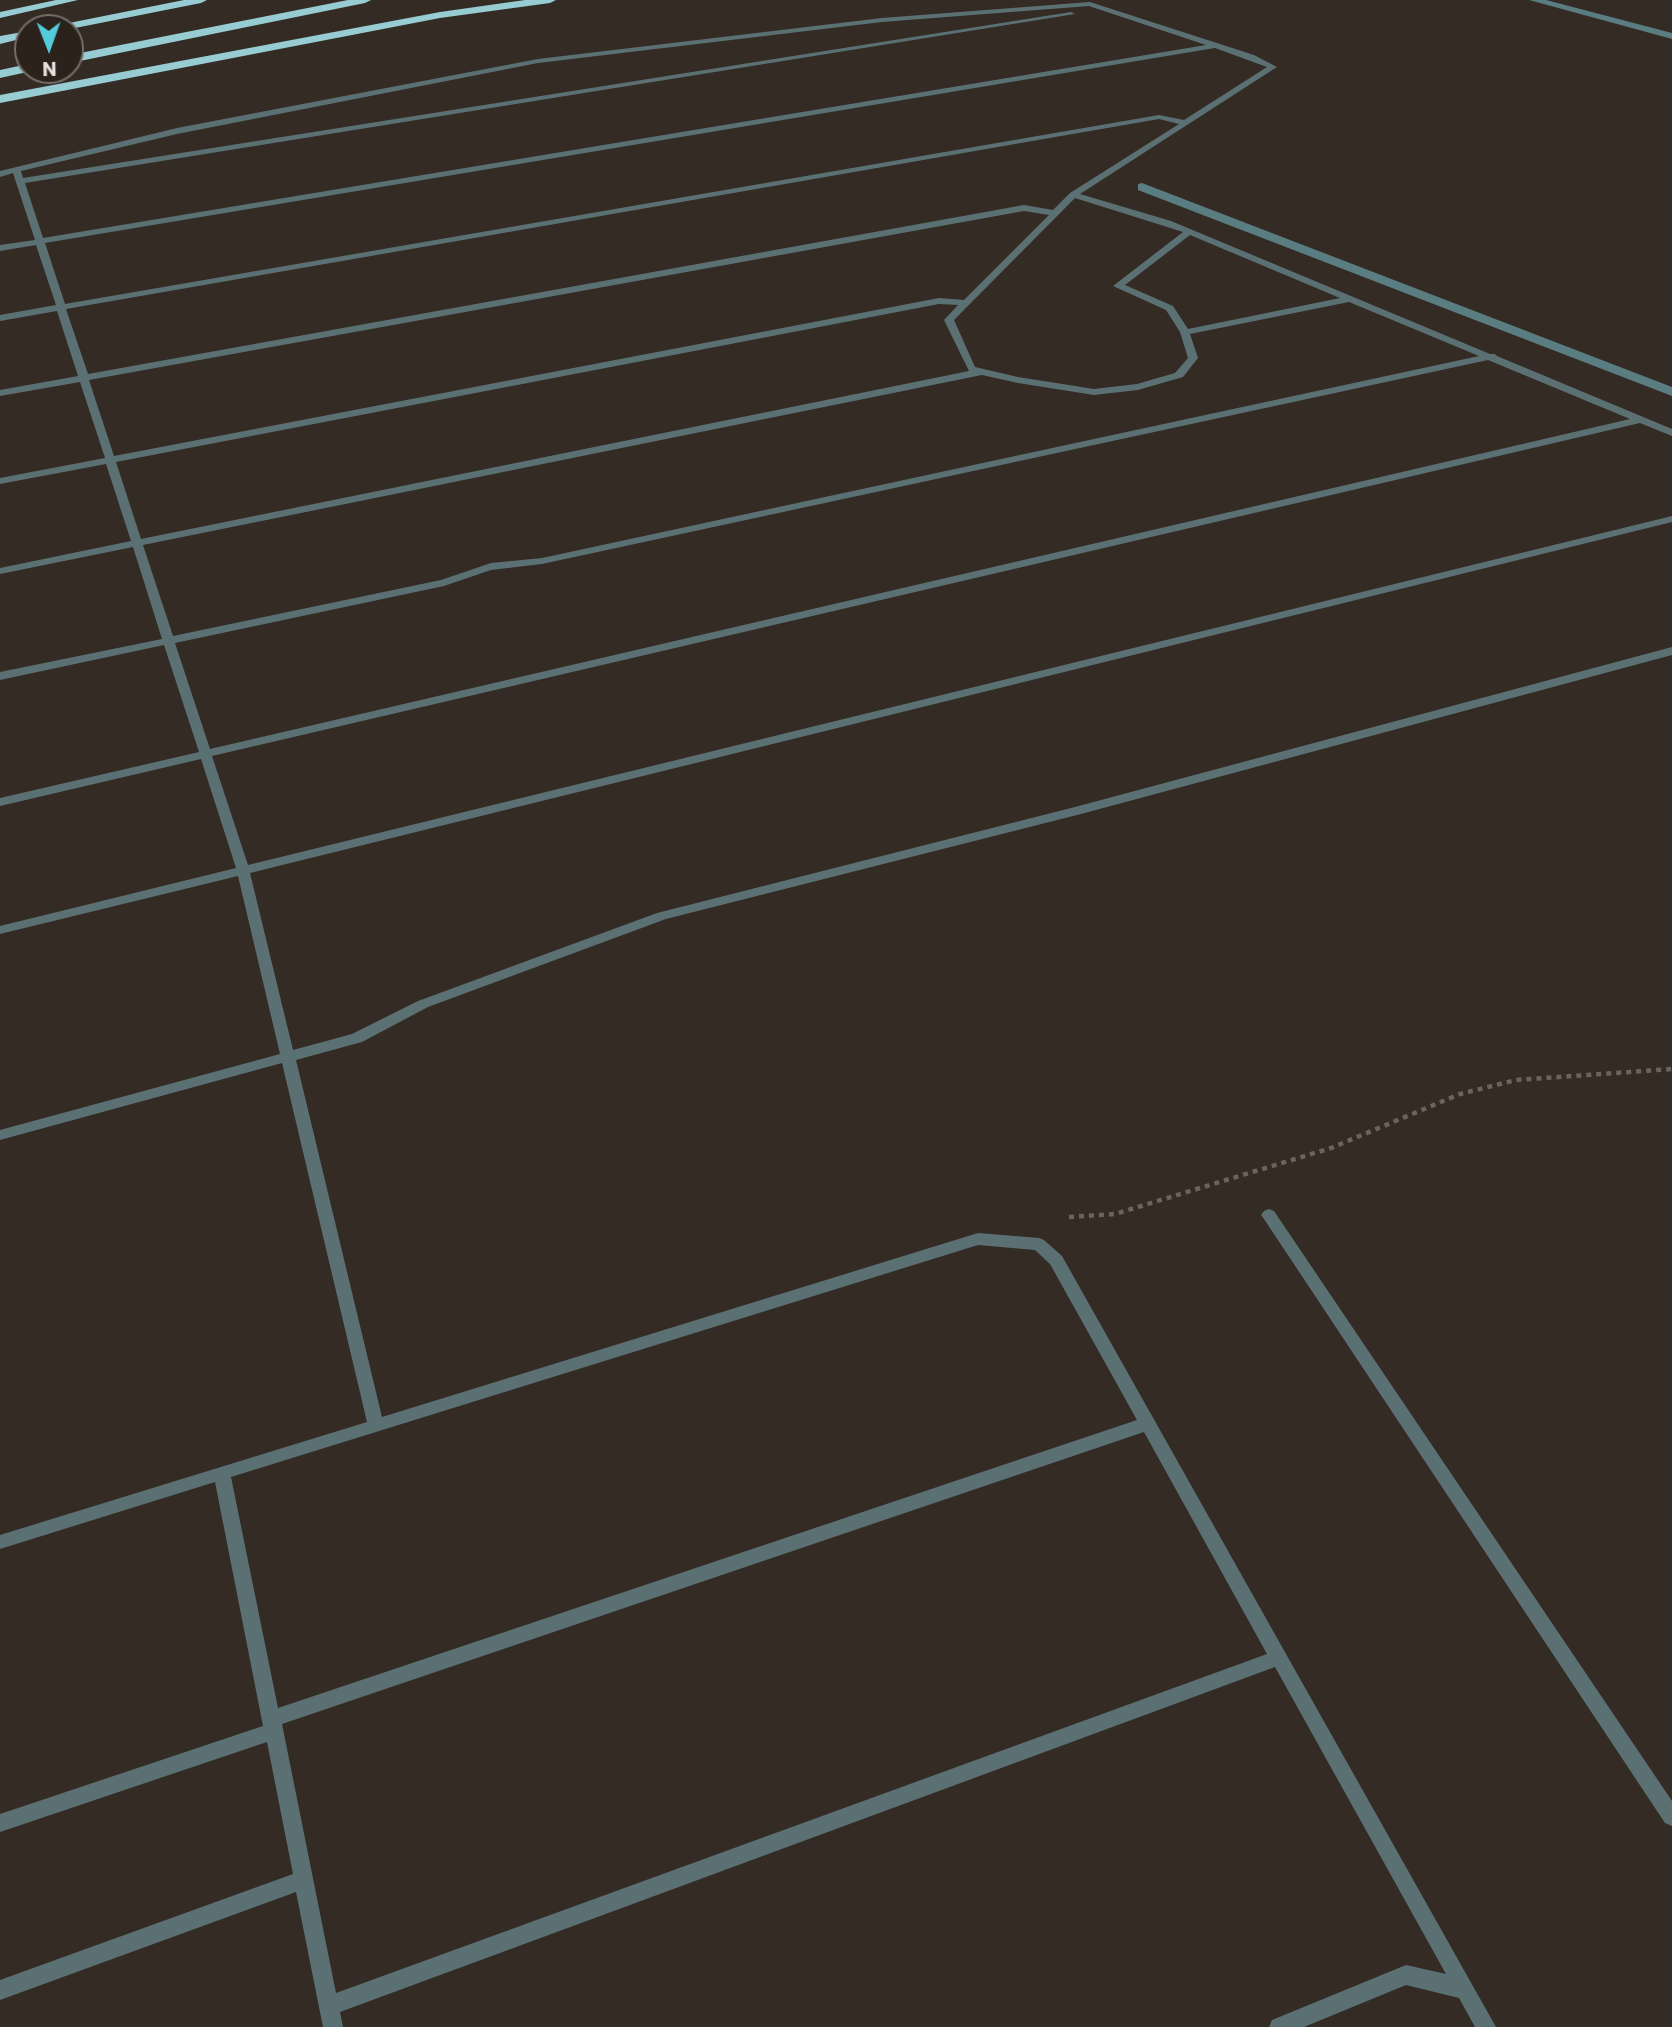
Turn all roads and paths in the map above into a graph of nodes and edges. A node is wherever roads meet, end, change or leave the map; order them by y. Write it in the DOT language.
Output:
graph roads {
  1 [pos="72,0"];
  2 [pos="201,0"];
  3 [pos="365,0"];
  4 [pos="550,0"];
  5 [pos="1104,9"];
  6 [pos="0,16"];
  7 [pos="84,23"];
  8 [pos="1217,46"];
  9 [pos="84,56"];
  10 [pos="0,99"];
  11 [pos="1186,123"];
  12 [pos="0,174"];
  13 [pos="18,176"];
  14 [pos="1073,195"];
  15 [pos="1055,213"];
  16 [pos="1189,232"];
  17 [pos="40,242"];
  18 [pos="0,248"];
  19 [pos="1351,298"];
  20 [pos="966,303"];
  21 [pos="61,308"];
  22 [pos="0,318"];
  23 [pos="1185,332"];
  24 [pos="1492,356"];
  25 [pos="982,372"];
  26 [pos="84,378"];
  27 [pos="0,393"];
  28 [pos="1640,420"];
  29 [pos="1672,433"];
  30 [pos="110,461"];
  31 [pos="0,481"];
  32 [pos="1672,520"];
  33 [pos="138,544"];
  34 [pos="0,571"];
  35 [pos="169,641"];
  36 [pos="1672,651"];
  37 [pos="0,676"];
  38 [pos="206,755"];
  39 [pos="0,802"];
  40 [pos="243,870"];
  41 [pos="0,930"];
  42 [pos="288,1057"];
  43 [pos="0,1135"];
  44 [pos="1269,1215"];
  45 [pos="1149,1423"];
  46 [pos="376,1426"];
  47 [pos="222,1473"];
  48 [pos="0,1542"];
  49 [pos="1280,1657"];
  50 [pos="273,1725"];
  51 [pos="1672,1817"];
  52 [pos="0,1823"];
  53 [pos="303,1881"];
  54 [pos="1465,1989"];
  55 [pos="0,1990"];
  56 [pos="328,2006"];
  57 [pos="332,2027"];
  58 [pos="1279,2027"];
  59 [pos="1486,2027"];
  1 -- 6 [label="highway"];
  2 -- 7 [label="highway"];
  3 -- 9 [label="highway"];
  4 -- 10 [label="highway"];
  5 -- 8 [label="lane"];
  5 -- 13 [label="lane"];
  5 -- 13 [label="lane"];
  8 -- 11 [label="lane"];
  8 -- 17 [label="lane"];
  11 -- 14 [label="lane"];
  11 -- 21 [label="lane"];
  12 -- 13 [label="lane"];
  13 -- 17 [label="lane"];
  14 -- 15 [label="lane"];
  14 -- 16 [label="lane"];
  15 -- 20 [label="lane"];
  15 -- 26 [label="lane"];
  16 -- 19 [label="lane"];
  16 -- 23 [label="lane"];
  17 -- 18 [label="lane"];
  17 -- 21 [label="lane"];
  19 -- 23 [label="lane"];
  19 -- 24 [label="lane"];
  20 -- 25 [label="lane"];
  20 -- 30 [label="lane"];
  21 -- 22 [label="lane"];
  21 -- 26 [label="lane"];
  23 -- 25 [label="lane"];
  24 -- 28 [label="lane"];
  24 -- 35 [label="lane"];
  25 -- 33 [label="lane"];
  26 -- 27 [label="lane"];
  26 -- 30 [label="lane"];
  28 -- 29 [label="lane"];
  28 -- 38 [label="lane"];
  30 -- 31 [label="lane"];
  30 -- 33 [label="lane"];
  32 -- 40 [label="lane"];
  33 -- 34 [label="lane"];
  33 -- 35 [label="lane"];
  35 -- 37 [label="lane"];
  35 -- 38 [label="lane"];
  36 -- 42 [label="lane"];
  38 -- 39 [label="lane"];
  38 -- 40 [label="lane"];
  40 -- 41 [label="lane"];
  40 -- 42 [label="lane"];
  42 -- 43 [label="lane"];
  42 -- 46 [label="lane"];
  44 -- 51 [label="lane"];
  45 -- 46 [label="lane"];
  45 -- 49 [label="lane"];
  45 -- 50 [label="lane"];
  46 -- 47 [label="lane"];
  47 -- 48 [label="lane"];
  47 -- 50 [label="lane"];
  49 -- 54 [label="lane"];
  49 -- 56 [label="lane"];
  50 -- 52 [label="lane"];
  50 -- 53 [label="lane"];
  53 -- 55 [label="lane"];
  53 -- 56 [label="lane"];
  54 -- 58 [label="lane"];
  54 -- 59 [label="lane"];
  56 -- 57 [label="lane"];
}
